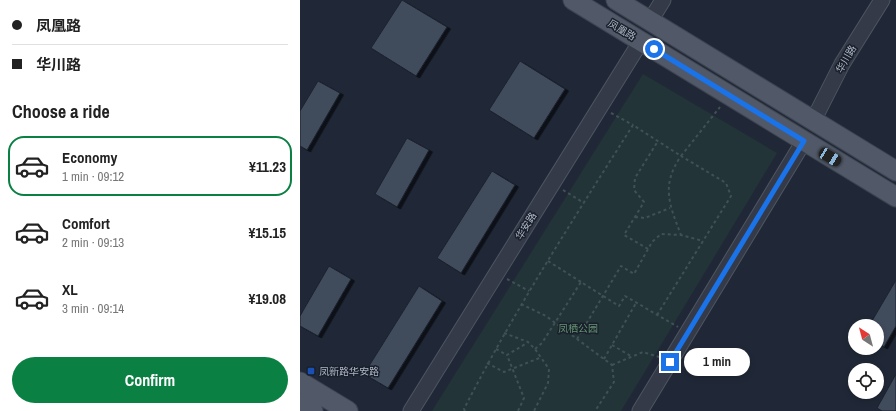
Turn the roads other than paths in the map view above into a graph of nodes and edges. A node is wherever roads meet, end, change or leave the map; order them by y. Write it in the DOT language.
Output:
graph roads {
  1 [pos="573,0"];
  2 [pos="616,0"];
  3 [pos="663,0"];
  4 [pos="878,6"];
  5 [pos="650,21"];
  6 [pos="641,41"];
  7 [pos="813,121"];
  8 [pos="804,141"];
  9 [pos="896,172"];
  10 [pos="896,197"];
  11 [pos="300,382"];
  12 [pos="300,403"];
  13 [pos="313,411"];
  14 [pos="348,411"];
  15 [pos="411,411"];
  16 [pos="640,411"];
  1 -- 6 [label="main road, 凤凰路"];
  2 -- 5 [label="main road"];
  3 -- 5 [label="street"];
  4 -- 7 [label="street, 华川路"];
  5 -- 7 [label="main road"];
  6 -- 8 [label="main road, 凤凰路"];
  6 -- 15 [label="street, 华安路"];
  7 -- 9 [label="main road"];
  8 -- 10 [label="main road, 凤凰路"];
  8 -- 16 [label="street"];
  11 -- 14 [label="main road"];
  12 -- 13 [label="main road"];
}
